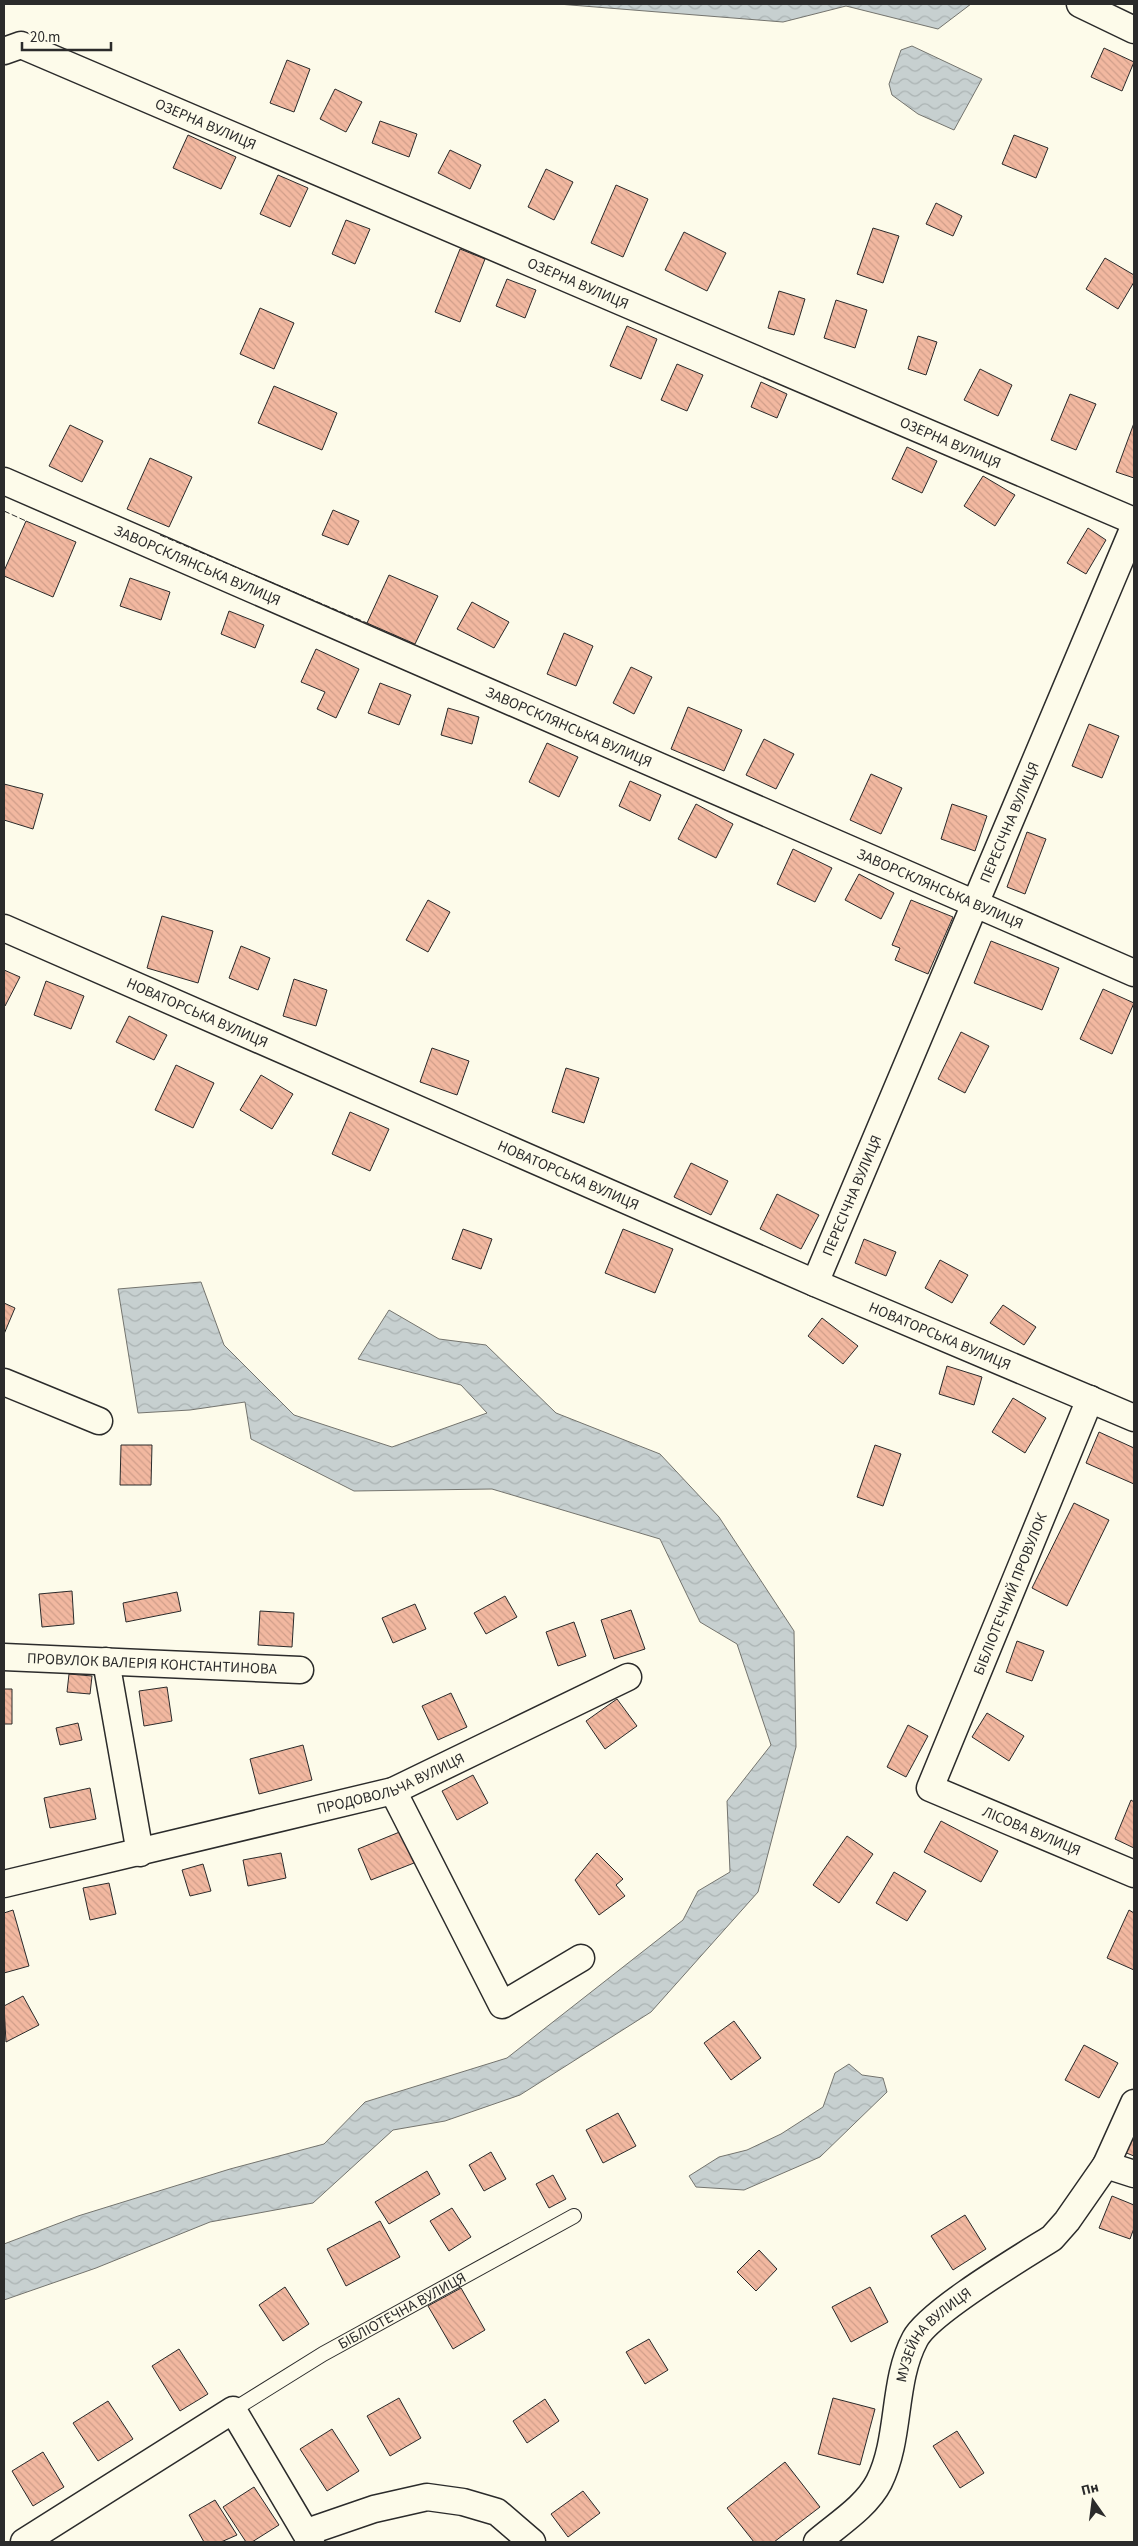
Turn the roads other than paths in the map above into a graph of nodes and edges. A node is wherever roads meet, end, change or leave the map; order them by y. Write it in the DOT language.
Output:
graph roads {
  1 [pos="1080,4"];
  2 [pos="1134,30"];
  3 [pos="12,48"];
  4 [pos="4,481"];
  5 [pos="1134,521"];
  6 [pos="1134,527"];
  7 [pos="974,905"];
  8 [pos="4,928"];
  9 [pos="1134,973"];
  10 [pos="815,1283"];
  11 [pos="4,1382"];
  12 [pos="1090,1399"];
  13 [pos="1134,1418"];
  14 [pos="99,1421"];
  15 [pos="4,1657"];
  16 [pos="106,1661"];
  17 [pos="300,1670"];
  18 [pos="628,1678"];
  19 [pos="930,1788"];
  20 [pos="393,1790"];
  21 [pos="140,1853"];
  22 [pos="1134,1874"];
  23 [pos="4,1884"];
  24 [pos="581,1958"];
  25 [pos="1134,2103"];
  26 [pos="1106,2165"];
  27 [pos="1134,2174"];
  28 [pos="574,2216"];
  29 [pos="233,2410"];
  30 [pos="309,2537"];
  31 [pos="24,2542"];
  32 [pos="532,2542"];
  33 [pos="817,2542"];
  1 -- 2 [label="street"];
  3 -- 5 [label="street, ОЗЕРНА ВУЛИЦЯ"];
  4 -- 7 [label="street, ЗАВОРСКЛЯНСЬКА ВУЛИЦЯ"];
  6 -- 7 [label="street, ПЕРЕСІЧНА ВУЛИЦЯ"];
  7 -- 9 [label="street, ЗАВОРСКЛЯНСЬКА ВУЛИЦЯ"];
  7 -- 10 [label="street, ПЕРЕСІЧНА ВУЛИЦЯ"];
  8 -- 10 [label="street, НОВАТОРСЬКА ВУЛИЦЯ"];
  10 -- 12 [label="street, НОВАТОРСЬКА ВУЛИЦЯ"];
  11 -- 14 [label="street"];
  12 -- 13 [label="street, НОВАТОРСЬКА ВУЛИЦЯ"];
  12 -- 19 [label="street, БІБЛІОТЕЧНИЙ ПРОВУЛОК"];
  15 -- 16 [label="street, ПРОВУЛОК ВАЛЕРІЯ КОНСТАНТИНОВА"];
  16 -- 17 [label="street, ПРОВУЛОК ВАЛЕРІЯ КОНСТАНТИНОВА"];
  16 -- 21 [label="street"];
  18 -- 20 [label="street, ПРОДОВОЛЬЧА ВУЛИЦЯ"];
  19 -- 22 [label="street, ЛІСОВА ВУЛИЦЯ"];
  20 -- 21 [label="street, ПРОДОВОЛЬЧА ВУЛИЦЯ"];
  20 -- 24 [label="street"];
  21 -- 23 [label="street, ПРОДОВОЛЬЧА ВУЛИЦЯ"];
  25 -- 26 [label="street, МУЗЕЙНА ВУЛИЦЯ"];
  26 -- 27 [label="street"];
  26 -- 33 [label="street, МУЗЕЙНА ВУЛИЦЯ"];
  28 -- 29 [label="lane, БІБЛІОТЕЧНА ВУЛИЦЯ"];
  29 -- 30 [label="street"];
  29 -- 31 [label="street, БІБЛІОТЕЧНА ВУЛИЦЯ"];
  30 -- 32 [label="street"];
}
